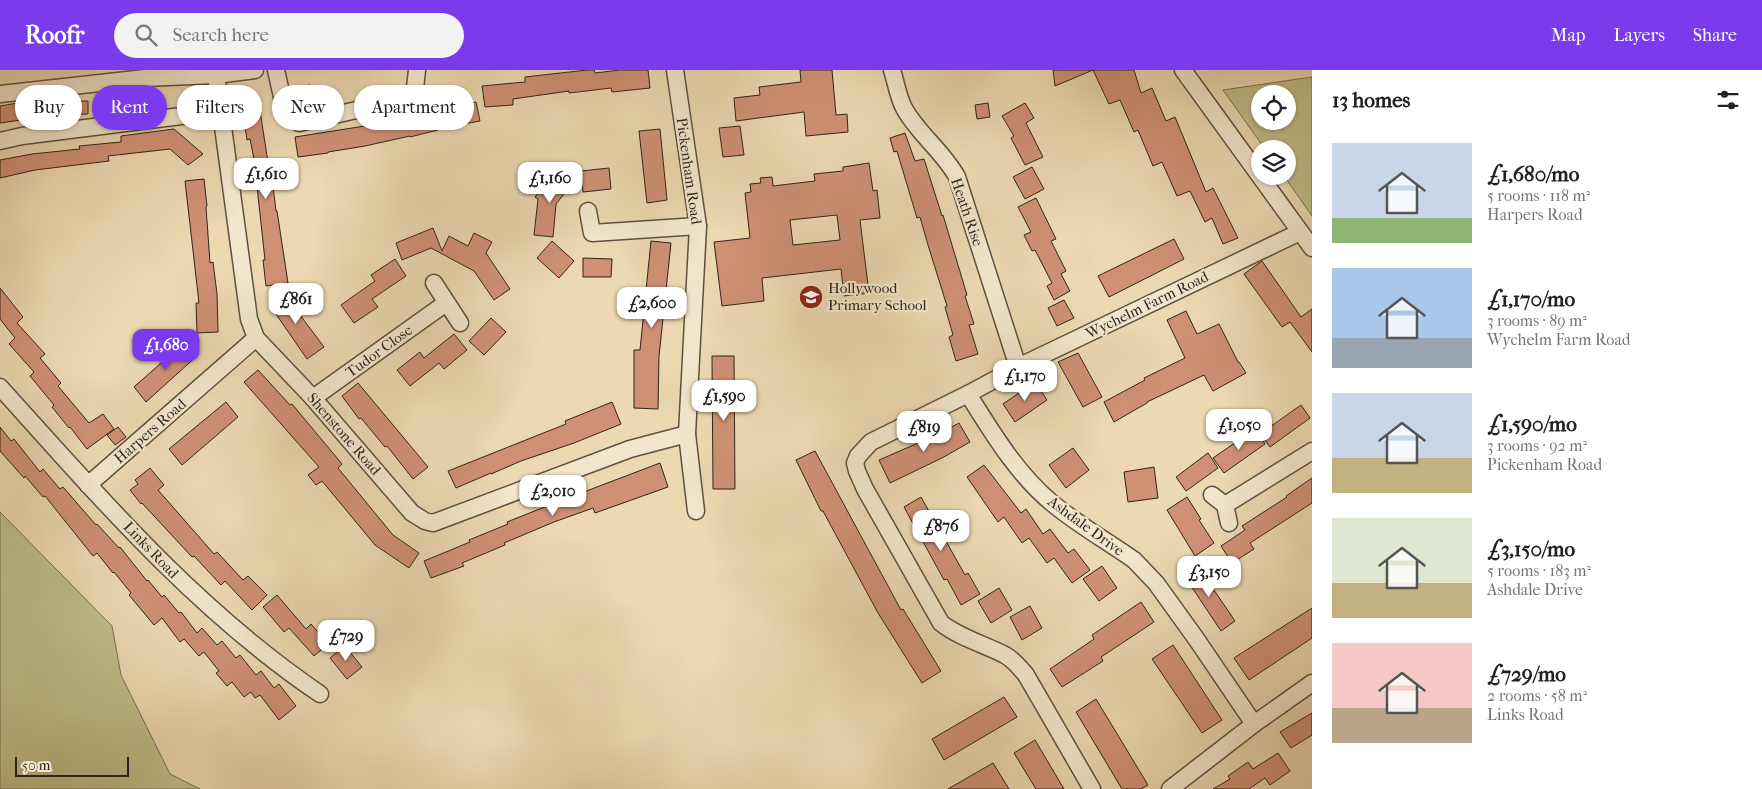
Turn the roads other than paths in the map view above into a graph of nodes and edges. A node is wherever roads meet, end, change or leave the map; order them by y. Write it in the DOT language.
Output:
graph roads {
  1 [pos="255,70"];
  2 [pos="276,70"];
  3 [pos="417,70"];
  4 [pos="675,70"];
  5 [pos="892,70"];
  6 [pos="1183,70"];
  7 [pos="216,75"];
  8 [pos="217,85"];
  9 [pos="0,94"];
  10 [pos="177,117"];
  11 [pos="223,130"];
  12 [pos="0,141"];
  13 [pos="588,211"];
  14 [pos="698,226"];
  15 [pos="1300,232"];
  16 [pos="1312,248"];
  17 [pos="434,284"];
  18 [pos="446,303"];
  19 [pos="460,323"];
  20 [pos="256,338"];
  21 [pos="1018,367"];
  22 [pos="0,387"];
  23 [pos="968,394"];
  24 [pos="312,398"];
  25 [pos="687,434"];
  26 [pos="1312,450"];
  27 [pos="88,485"];
  28 [pos="696,511"];
  29 [pos="1229,523"];
  30 [pos="1312,683"];
  31 [pos="320,694"];
  32 [pos="1254,724"];
  33 [pos="1092,789"];
  34 [pos="1170,789"];
  1 -- 7 [label="street"];
  2 -- 3 [label="street"];
  4 -- 14 [label="street, Pickenham Road"];
  5 -- 21 [label="street, Heath Rise"];
  6 -- 15 [label="street"];
  7 -- 8 [label="street, Shenstone Road"];
  7 -- 9 [label="street"];
  10 -- 12 [label="street"];
  11 -- 20 [label="street, Shenstone Road"];
  13 -- 14 [label="street"];
  14 -- 25 [label="street, Pickenham Road"];
  15 -- 16 [label="street"];
  15 -- 21 [label="street, Wychelm Farm Road"];
  17 -- 18 [label="street"];
  18 -- 19 [label="street"];
  18 -- 24 [label="street, Tudor Close"];
  20 -- 24 [label="street, Shenstone Road"];
  20 -- 27 [label="street, Harpers Road"];
  21 -- 23 [label="street, Wychelm Farm Road"];
  22 -- 27 [label="street, Links Road"];
  23 -- 32 [label="street, Ashdale Drive"];
  23 -- 33 [label="street"];
  24 -- 25 [label="street, Shenstone Road"];
  25 -- 28 [label="street, Pickenham Road"];
  26 -- 29 [label="street"];
  27 -- 31 [label="street, Links Road"];
  30 -- 32 [label="street"];
  32 -- 34 [label="street"];
}
